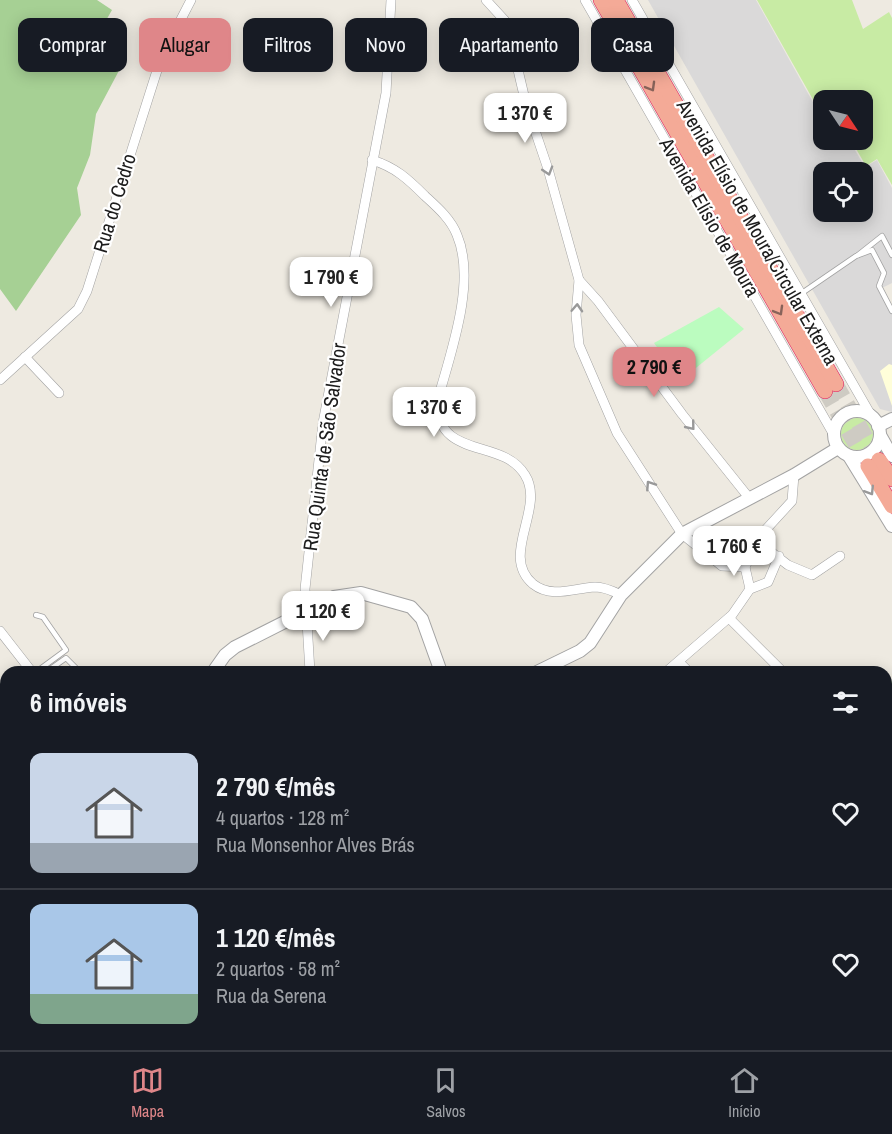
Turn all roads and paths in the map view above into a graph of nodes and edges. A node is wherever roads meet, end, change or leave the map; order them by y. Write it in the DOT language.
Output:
graph roads {
  1 [pos="191,0"];
  2 [pos="391,0"];
  3 [pos="486,0"];
  4 [pos="585,0"];
  5 [pos="601,0"];
  6 [pos="616,0"];
  7 [pos="632,0"];
  8 [pos="372,160"];
  9 [pos="892,255"];
  10 [pos="856,256"];
  11 [pos="579,280"];
  12 [pos="800,294"];
  13 [pos="892,311"];
  14 [pos="25,357"];
  15 [pos="0,380"];
  16 [pos="59,393"];
  17 [pos="892,419"];
  18 [pos="877,426"];
  19 [pos="834,435"];
  20 [pos="838,448"];
  21 [pos="849,456"];
  22 [pos="880,461"];
  23 [pos="794,475"];
  24 [pos="892,479"];
  25 [pos="750,499"];
  26 [pos="892,506"];
  27 [pos="892,526"];
  28 [pos="682,534"];
  29 [pos="757,541"];
  30 [pos="779,556"];
  31 [pos="840,556"];
  32 [pos="745,567"];
  33 [pos="750,589"];
  34 [pos="621,595"];
  35 [pos="307,611"];
  36 [pos="36,615"];
  37 [pos="729,618"];
  38 [pos="0,631"];
  39 [pos="679,662"];
  40 [pos="29,666"];
  41 [pos="43,666"];
  42 [pos="55,666"];
  43 [pos="74,666"];
  44 [pos="217,666"];
  45 [pos="310,666"];
  46 [pos="439,666"];
  47 [pos="549,666"];
  48 [pos="674,666"];
  49 [pos="683,666"];
  50 [pos="777,666"];
  1 -- 14 [label="street, Rua do Cedro"];
  2 -- 8 [label="street, Rua Quinta de São Salvador"];
  3 -- 11 [label="street, one-way"];
  4 -- 19 [label="street, Avenida Elísio de Moura"];
  5 -- 6 [label="highway, Avenida Elísio de Moura/Circular Externa, one-way"];
  7 -- 12 [label="street, Avenida Elísio de Moura"];
  8 -- 34 [label="street"];
  8 -- 35 [label="street, Rua Quinta de São Salvador"];
  9 -- 10 [label="lane"];
  10 -- 12 [label="lane"];
  10 -- 13 [label="lane"];
  11 -- 25 [label="street, one-way"];
  28 -- 11 [label="street, one-way"];
  12 -- 18 [label="street, Avenida Elísio de Moura"];
  14 -- 15 [label="street, Rua do Cedro"];
  14 -- 16 [label="street"];
  17 -- 18 [label="street"];
  18 -- 19 [label="street"];
  18 -- 21 [label="street"];
  18 -- 22 [label="street"];
  19 -- 20 [label="street"];
  20 -- 21 [label="street"];
  20 -- 23 [label="street"];
  21 -- 27 [label="street, one-way"];
  22 -- 24 [label="highway"];
  22 -- 26 [label="highway"];
  23 -- 25 [label="street"];
  23 -- 29 [label="street"];
  25 -- 28 [label="street"];
  28 -- 32 [label="street"];
  28 -- 34 [label="street"];
  29 -- 30 [label="street"];
  29 -- 32 [label="street"];
  30 -- 31 [label="street"];
  30 -- 33 [label="street"];
  32 -- 33 [label="street"];
  33 -- 37 [label="street"];
  34 -- 47 [label="street"];
  35 -- 44 [label="street"];
  35 -- 45 [label="street, Rua Quinta de São Salvador"];
  35 -- 46 [label="street"];
  36 -- 41 [label="lane"];
  37 -- 39 [label="street"];
  37 -- 50 [label="street"];
  38 -- 40 [label="street"];
  39 -- 48 [label="street"];
  39 -- 49 [label="street"];
  42 -- 43 [label="lane"];
}
